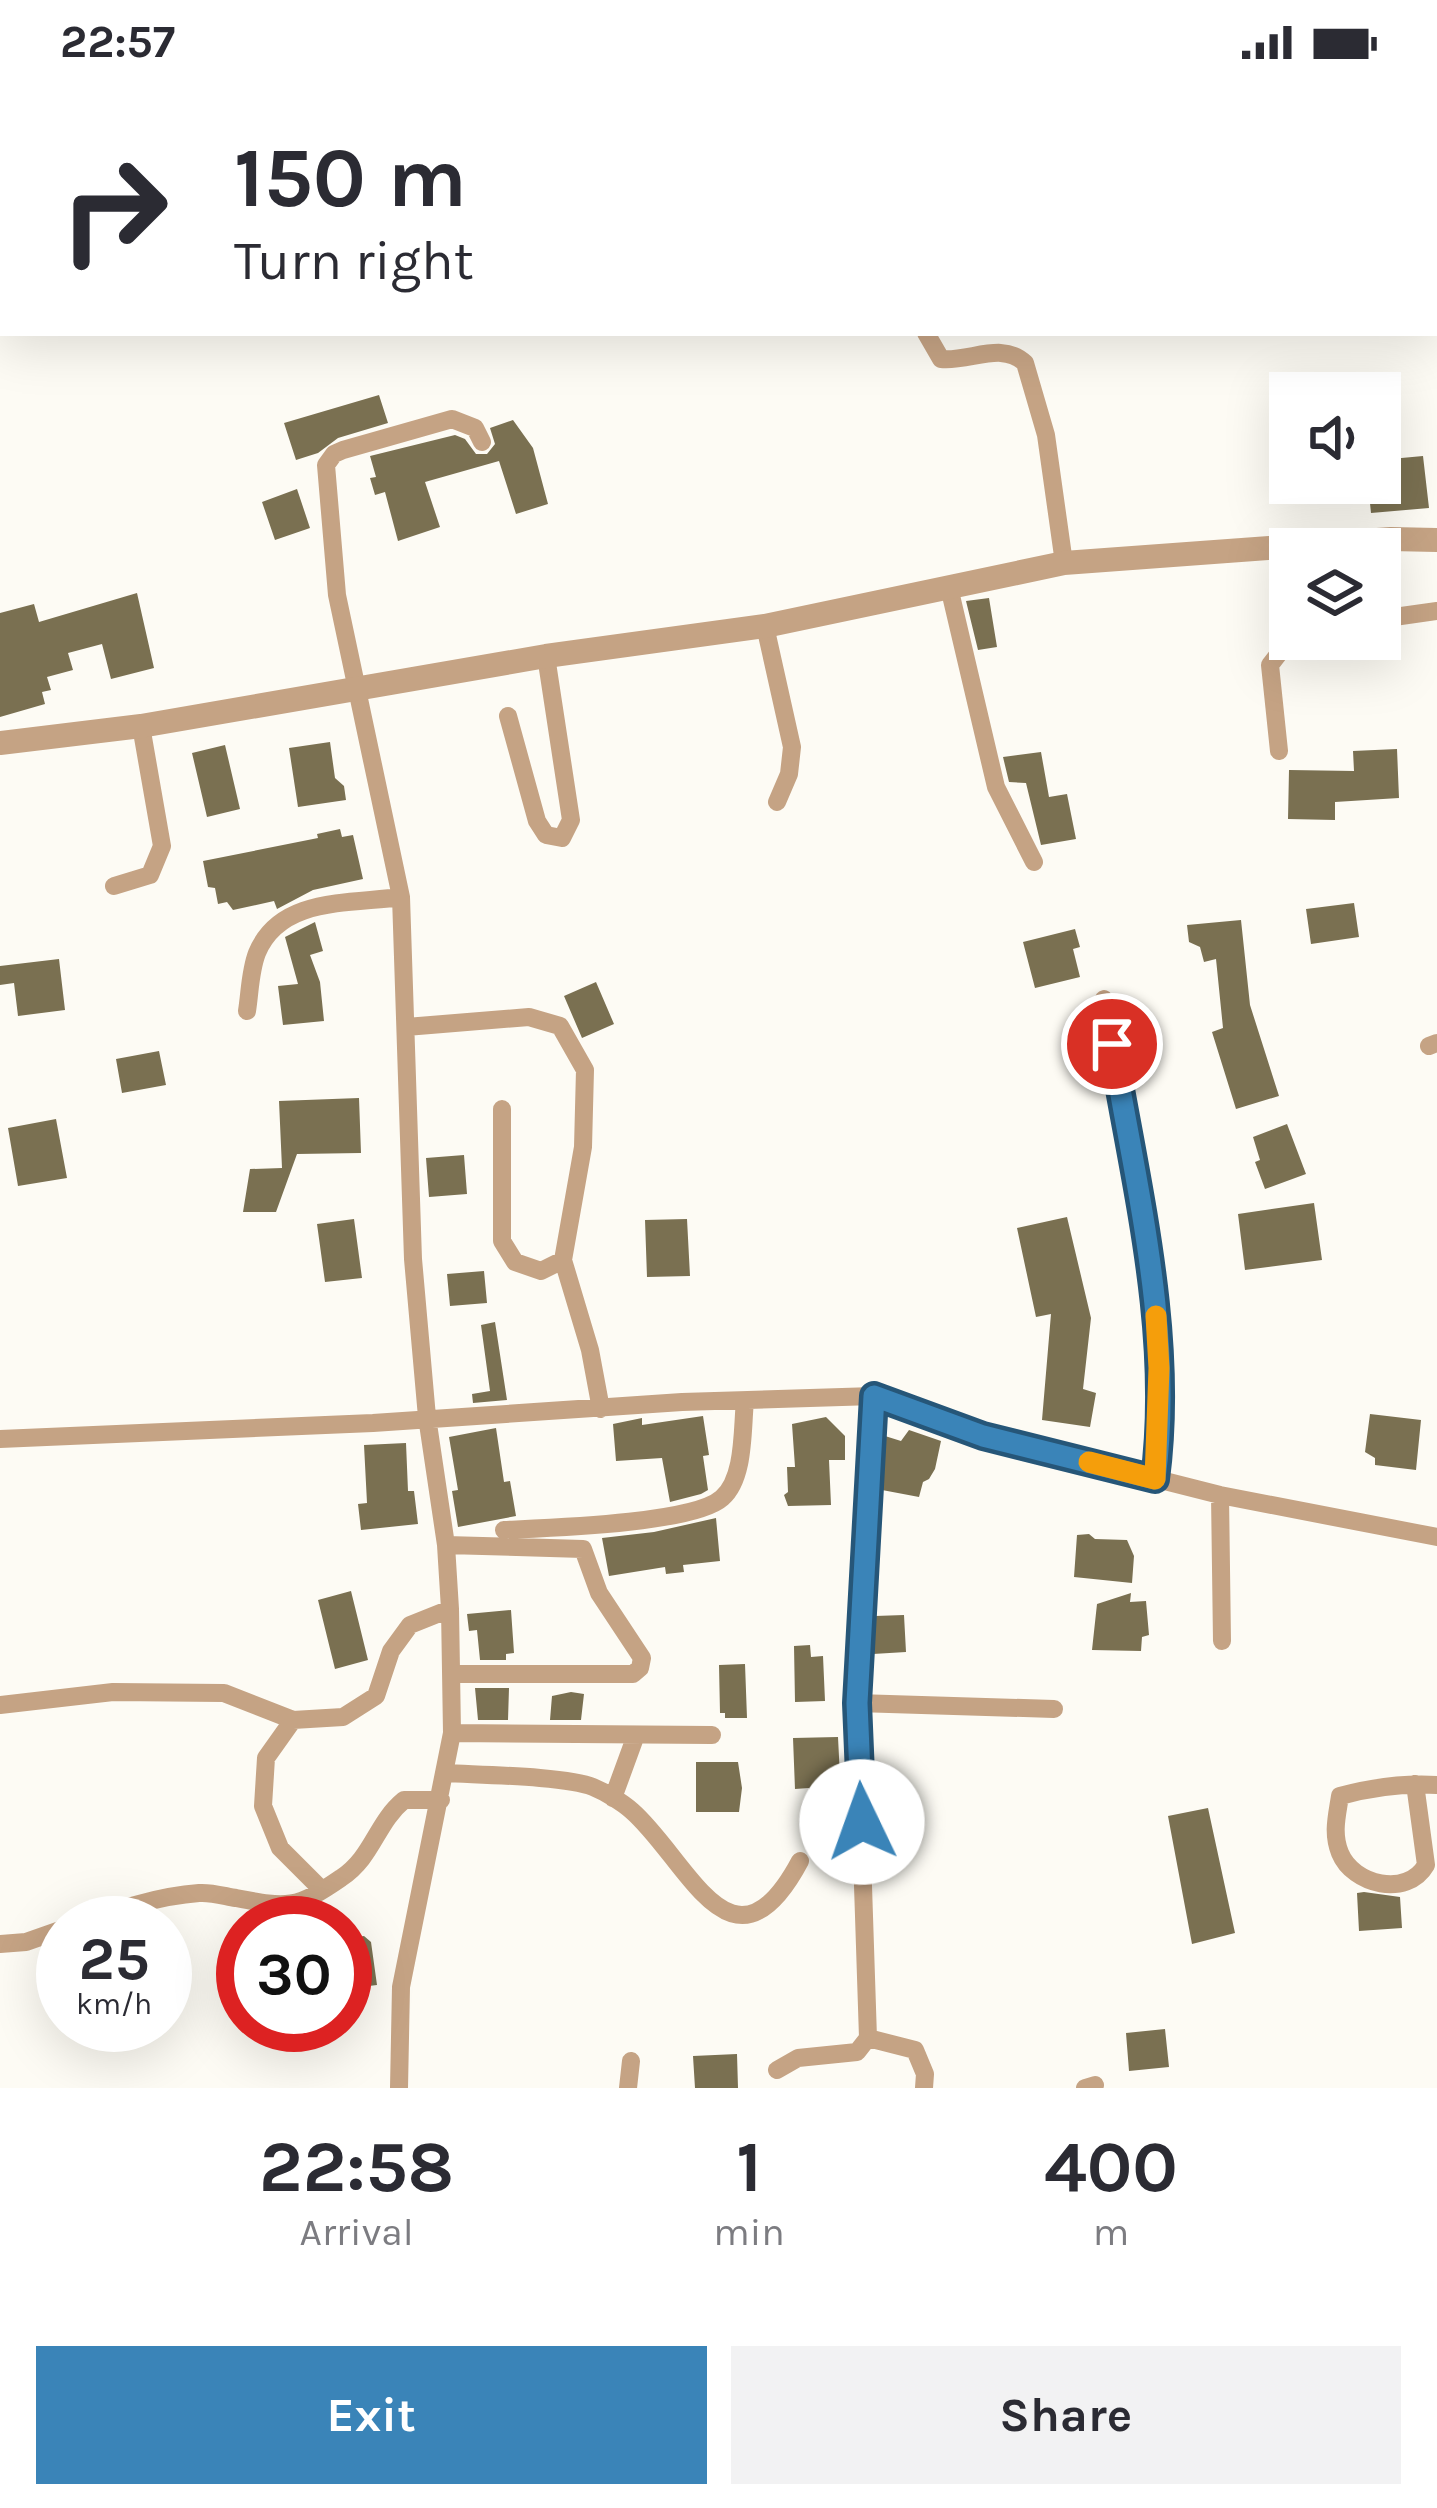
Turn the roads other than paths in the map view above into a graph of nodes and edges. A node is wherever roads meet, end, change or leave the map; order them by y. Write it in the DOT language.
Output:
graph roads {
  1 [pos="928,336"];
  2 [pos="482,442"];
  3 [pos="1437,540"];
  4 [pos="1064,563"];
  5 [pos="949,587"];
  6 [pos="1437,611"];
  7 [pos="1401,616"];
  8 [pos="765,626"];
  9 [pos="546,656"];
  10 [pos="1274,660"];
  11 [pos="354,687"];
  12 [pos="508,716"];
  13 [pos="141,726"];
  14 [pos="78,735"];
  15 [pos="0,743"];
  16 [pos="1279,751"];
  17 [pos="0,756"];
  18 [pos="777,802"];
  19 [pos="1034,862"];
  20 [pos="114,886"];
  21 [pos="401,897"];
  22 [pos="1104,999"];
  23 [pos="247,1011"];
  24 [pos="406,1027"];
  25 [pos="502,1109"];
  26 [pos="563,1260"];
  27 [pos="874,1396"];
  28 [pos="746,1401"];
  29 [pos="602,1409"];
  30 [pos="427,1417"];
  31 [pos="0,1439"];
  32 [pos="1155,1479"];
  33 [pos="1220,1496"];
  34 [pos="504,1530"];
  35 [pos="1437,1538"];
  36 [pos="446,1545"];
  37 [pos="450,1609"];
  38 [pos="1222,1641"];
  39 [pos="452,1674"];
  40 [pos="857,1703"];
  41 [pos="0,1706"];
  42 [pos="1054,1709"];
  43 [pos="293,1720"];
  44 [pos="452,1733"];
  45 [pos="636,1735"];
  46 [pos="712,1735"];
  47 [pos="446,1773"];
  48 [pos="1415,1784"];
  49 [pos="1437,1786"];
  50 [pos="613,1798"];
  51 [pos="441,1801"];
  52 [pos="800,1861"];
  53 [pos="322,1890"];
  54 [pos="177,1896"];
  55 [pos="36,1938"];
  56 [pos="0,1944"];
  57 [pos="868,2038"];
  58 [pos="631,2061"];
  59 [pos="777,2070"];
  60 [pos="399,2088"];
  61 [pos="628,2088"];
  62 [pos="924,2088"];
  1 -- 4 [label="street"];
  2 -- 11 [label="street"];
  3 -- 4 [label="street"];
  4 -- 5 [label="street"];
  5 -- 8 [label="street"];
  5 -- 19 [label="street"];
  6 -- 7 [label="street"];
  8 -- 9 [label="street"];
  8 -- 18 [label="street"];
  9 -- 11 [label="street"];
  9 -- 12 [label="street"];
  10 -- 16 [label="street"];
  11 -- 13 [label="street"];
  11 -- 21 [label="street"];
  13 -- 14 [label="street"];
  13 -- 20 [label="street"];
  14 -- 15 [label="street"];
  14 -- 17 [label="street"];
  21 -- 23 [label="street"];
  21 -- 24 [label="street"];
  22 -- 32 [label="street"];
  24 -- 26 [label="street"];
  24 -- 30 [label="street"];
  25 -- 26 [label="street"];
  26 -- 29 [label="street"];
  27 -- 28 [label="street"];
  27 -- 32 [label="street"];
  27 -- 40 [label="street"];
  28 -- 29 [label="street"];
  28 -- 34 [label="street"];
  29 -- 30 [label="street"];
  30 -- 31 [label="street"];
  30 -- 36 [label="street"];
  32 -- 33 [label="street"];
  33 -- 35 [label="street"];
  33 -- 38 [label="street"];
  36 -- 37 [label="street"];
  36 -- 39 [label="street"];
  37 -- 39 [label="street"];
  37 -- 43 [label="street"];
  39 -- 44 [label="street"];
  40 -- 42 [label="street"];
  40 -- 57 [label="street"];
  41 -- 43 [label="street"];
  43 -- 53 [label="street"];
  44 -- 45 [label="street"];
  44 -- 47 [label="street"];
  45 -- 46 [label="street"];
  45 -- 50 [label="street"];
  47 -- 50 [label="street"];
  47 -- 51 [label="street"];
  48 -- 48 [label="street"];
  48 -- 49 [label="street"];
  50 -- 52 [label="street"];
  51 -- 53 [label="street"];
  51 -- 60 [label="street"];
  53 -- 54 [label="street"];
  55 -- 56 [label="street"];
  57 -- 59 [label="street"];
  57 -- 62 [label="street"];
  58 -- 61 [label="street"];
}
